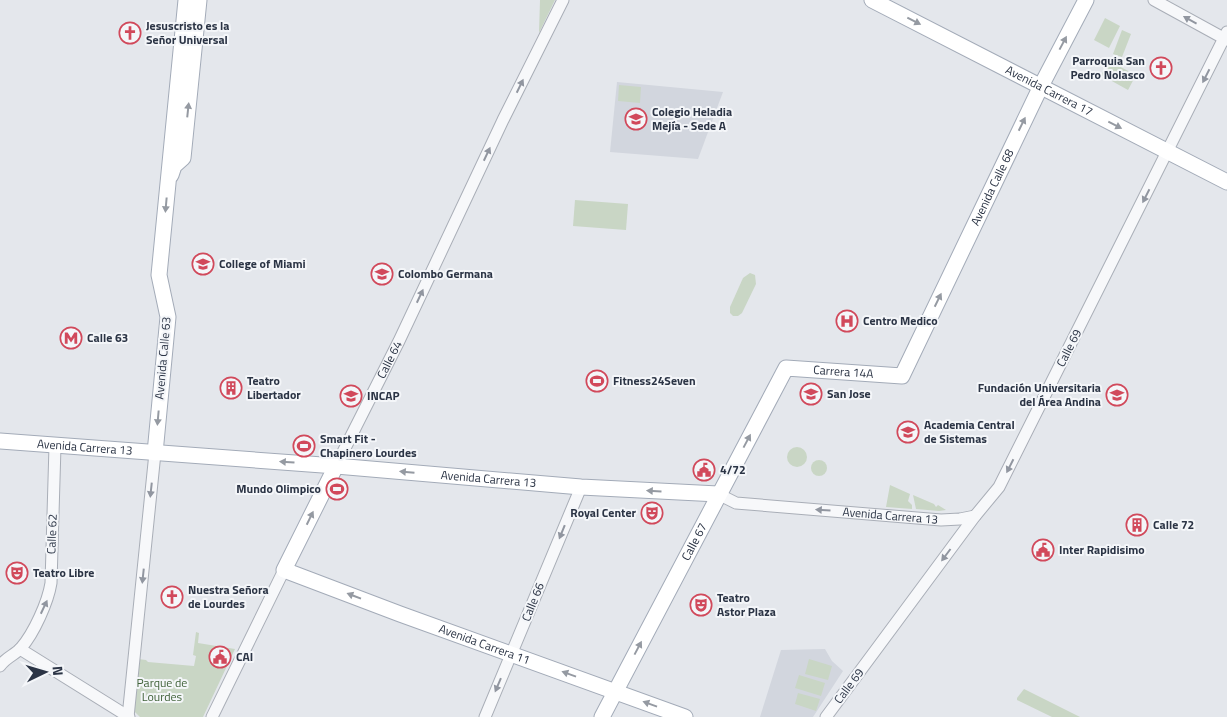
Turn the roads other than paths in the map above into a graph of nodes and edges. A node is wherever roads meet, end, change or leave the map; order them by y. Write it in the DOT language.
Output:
graph roads {
  1 [pos="186,0"];
  2 [pos="199,0"];
  3 [pos="563,0"];
  4 [pos="872,0"];
  5 [pos="1086,0"];
  6 [pos="1154,0"];
  7 [pos="1226,37"];
  8 [pos="1040,86"];
  9 [pos="1168,152"];
  10 [pos="1227,182"];
  11 [pos="168,184"];
  12 [pos="786,368"];
  13 [pos="902,376"];
  14 [pos="0,441"];
  15 [pos="55,446"];
  16 [pos="155,452"];
  17 [pos="336,466"];
  18 [pos="580,486"];
  19 [pos="718,494"];
  20 [pos="976,516"];
  21 [pos="284,570"];
  22 [pos="20,649"];
  23 [pos="512,654"];
  24 [pos="0,666"];
  25 [pos="615,691"];
  26 [pos="113,707"];
  27 [pos="106,717"];
  28 [pos="129,717"];
  29 [pos="212,717"];
  30 [pos="485,717"];
  31 [pos="602,717"];
  32 [pos="685,717"];
  33 [pos="826,717"];
  1 -- 11 [label="main road, Avenida Calle 63"];
  11 -- 2 [label="main road, one-way"];
  17 -- 3 [label="street, Calle 64, one-way"];
  4 -- 8 [label="main road, Avenida Carrera 17, one-way"];
  8 -- 5 [label="main road, Avenida Calle 68, one-way"];
  7 -- 6 [label="street, one-way"];
  7 -- 9 [label="street, Calle 69, one-way"];
  8 -- 9 [label="main road, Avenida Carrera 17, one-way"];
  13 -- 8 [label="main road, Avenida Calle 68, one-way"];
  9 -- 10 [label="main road, Avenida Carrera 17"];
  9 -- 20 [label="street, Calle 69, one-way"];
  11 -- 16 [label="main road, Avenida Calle 63, one-way"];
  12 -- 13 [label="main road, Carrera 14A"];
  19 -- 12 [label="main road, Calle 67, one-way"];
  14 -- 15 [label="main road, Avenida Carrera 13"];
  15 -- 16 [label="main road, Avenida Carrera 13"];
  22 -- 15 [label="street, Calle 62, one-way"];
  17 -- 16 [label="main road, Avenida Carrera 13, one-way"];
  16 -- 28 [label="street, Avenida Calle 63, one-way"];
  18 -- 17 [label="main road, Avenida Carrera 13, one-way"];
  21 -- 17 [label="main road, Calle 64, one-way"];
  19 -- 18 [label="main road, Avenida Carrera 13, one-way"];
  18 -- 23 [label="street, Calle 66, one-way"];
  20 -- 19 [label="street, Avenida Carrera 13, one-way"];
  25 -- 19 [label="main road, Calle 67, one-way"];
  20 -- 33 [label="street, Calle 69, one-way"];
  23 -- 21 [label="main road, Avenida Carrera 11, one-way"];
  21 -- 29 [label="street, Calle 64"];
  22 -- 24 [label="street, Calle 62"];
  22 -- 26 [label="street"];
  25 -- 23 [label="main road, Avenida Carrera 11, one-way"];
  23 -- 30 [label="street, Calle 66, one-way"];
  25 -- 31 [label="main road, Calle 67"];
  32 -- 25 [label="main road, Avenida Carrera 11, one-way"];
  26 -- 27 [label="street"];
  26 -- 28 [label="street"];
}
